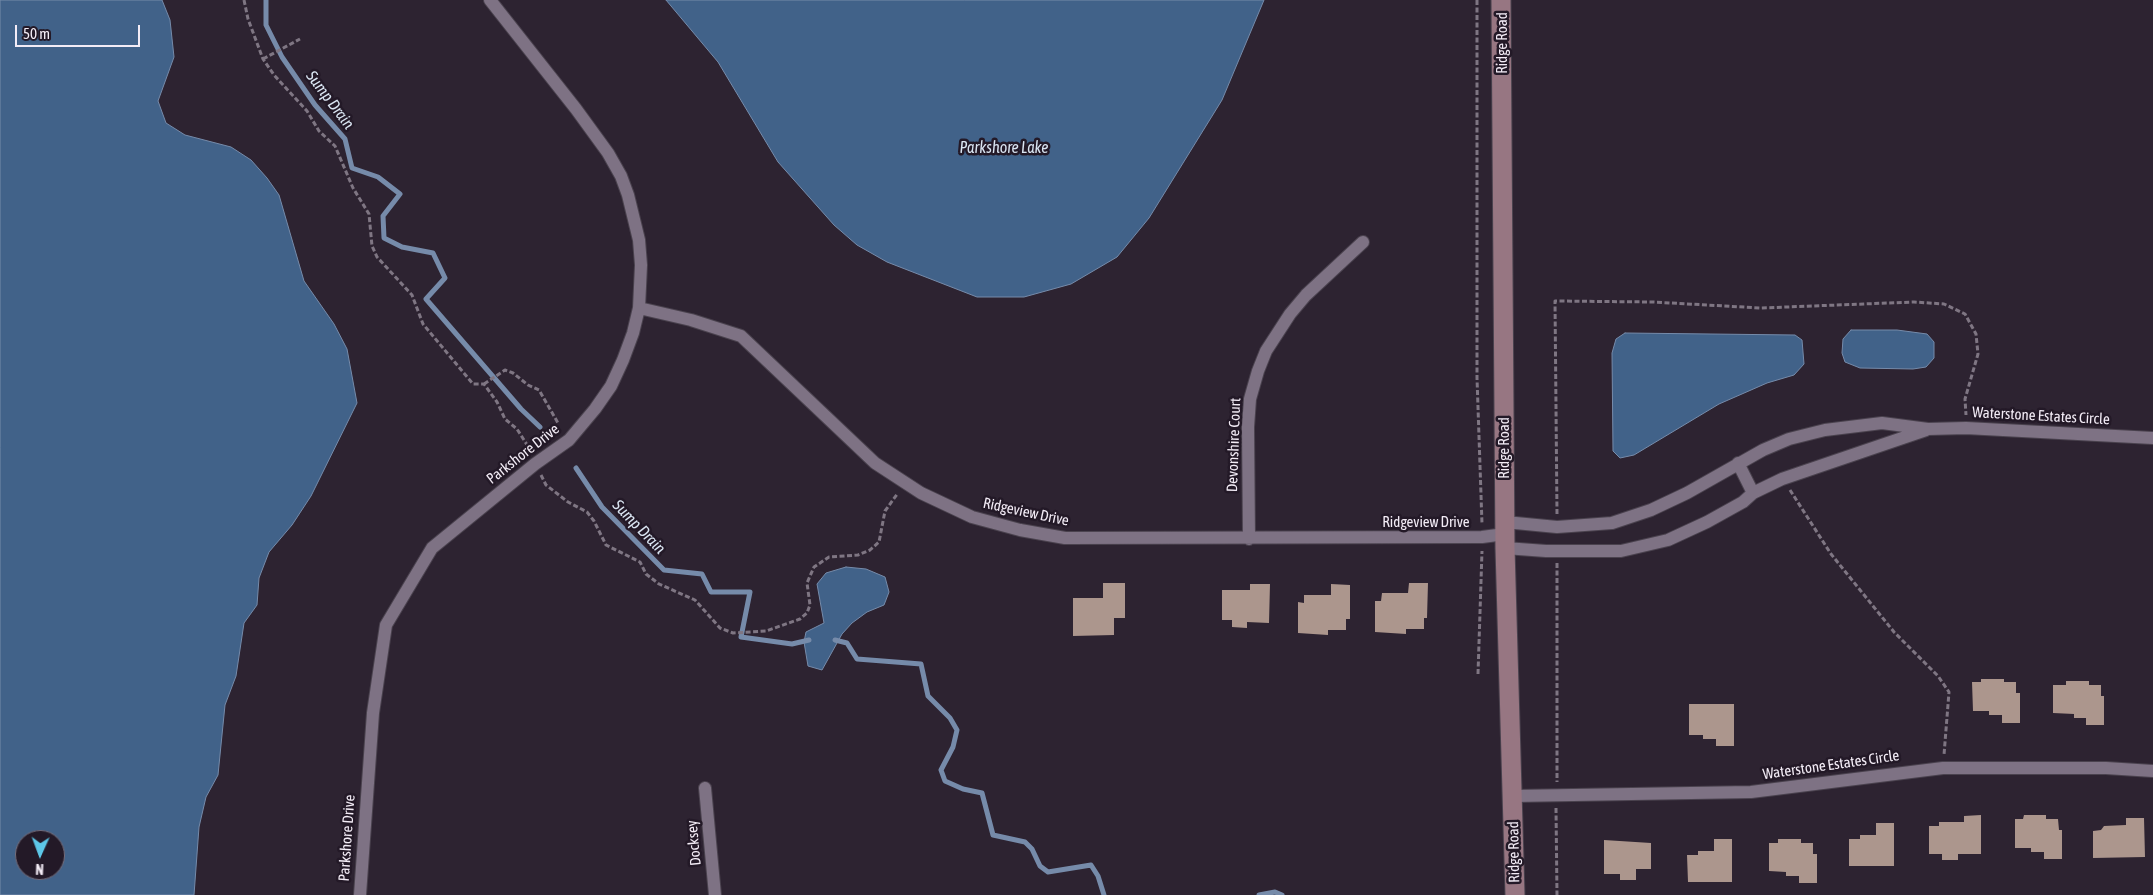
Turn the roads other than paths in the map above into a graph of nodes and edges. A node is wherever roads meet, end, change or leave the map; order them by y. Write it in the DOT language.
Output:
graph roads {
  1 [pos="490,0"];
  2 [pos="1501,0"];
  3 [pos="1363,242"];
  4 [pos="639,308"];
  5 [pos="1928,429"];
  6 [pos="2153,438"];
  7 [pos="1738,463"];
  8 [pos="1752,493"];
  9 [pos="1505,535"];
  10 [pos="1248,539"];
  11 [pos="2153,772"];
  12 [pos="705,788"];
  13 [pos="1513,796"];
  14 [pos="360,895"];
  15 [pos="715,895"];
  16 [pos="1515,895"];
  1 -- 4 [label="street, Parkshore Drive"];
  2 -- 9 [label="street, Ridge Road"];
  3 -- 10 [label="street, Devonshire Court"];
  4 -- 10 [label="street, Ridgeview Drive"];
  4 -- 14 [label="street, Parkshore Drive"];
  5 -- 6 [label="street, Waterstone Estates Circle"];
  5 -- 7 [label="street, Waterstone Estates Circle"];
  5 -- 8 [label="street, Waterstone Estates Circle"];
  7 -- 8 [label="street"];
  7 -- 9 [label="street, Waterstone Estates Circle"];
  8 -- 9 [label="street, Waterstone Estates Circle"];
  9 -- 10 [label="street, Ridgeview Drive"];
  9 -- 13 [label="street, Ridge Road"];
  11 -- 13 [label="street, Waterstone Estates Circle"];
  12 -- 15 [label="street, Docksey"];
  13 -- 16 [label="street, Ridge Road"];
}
